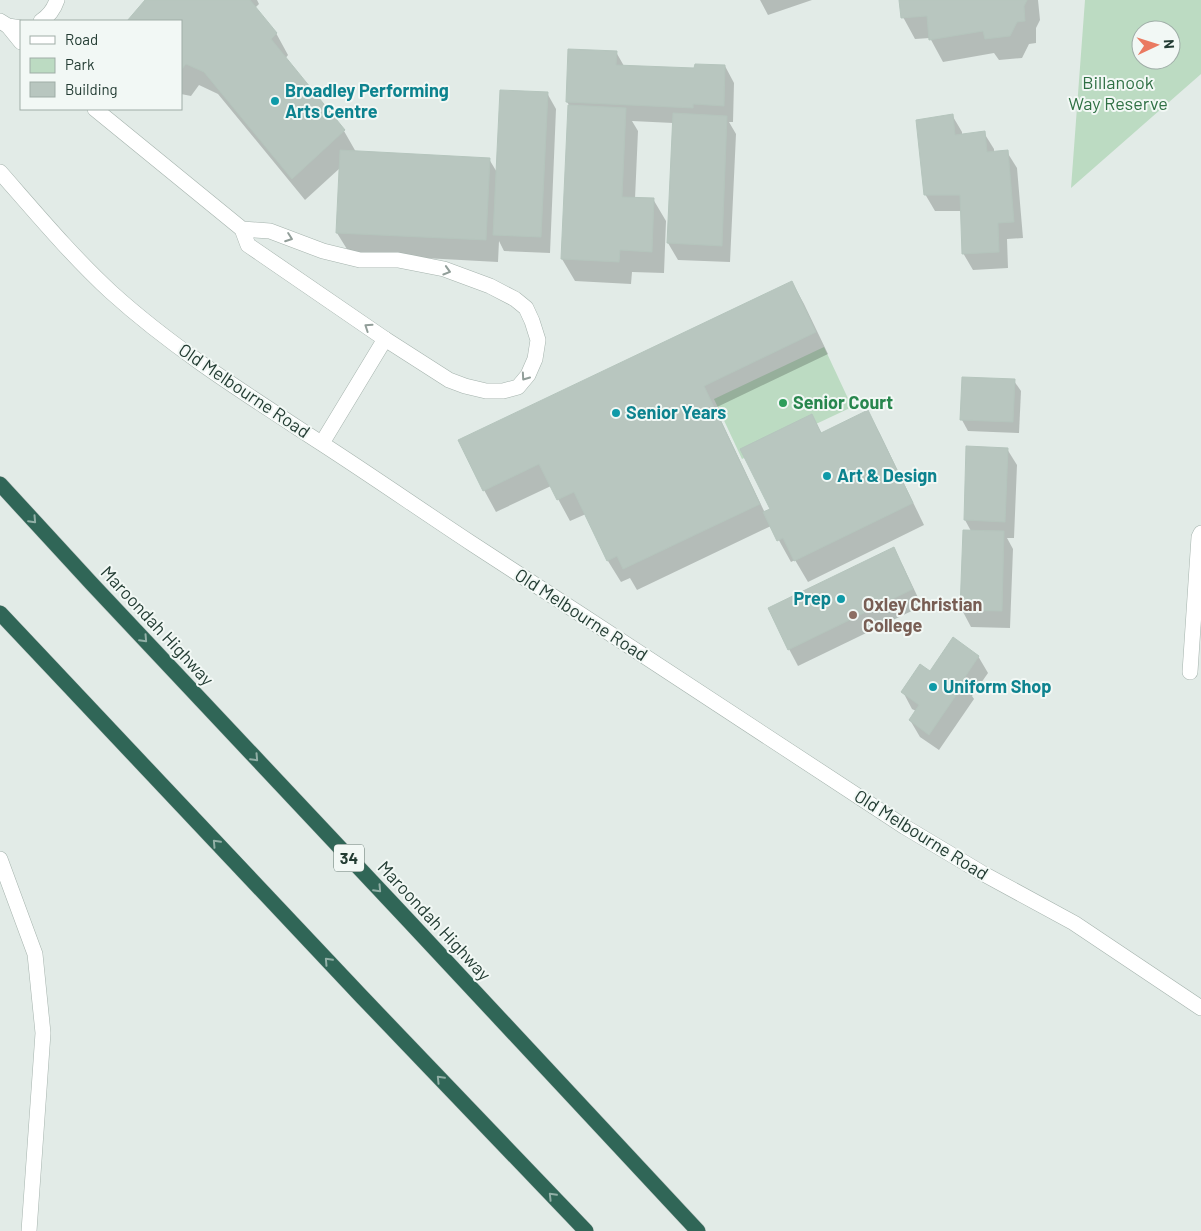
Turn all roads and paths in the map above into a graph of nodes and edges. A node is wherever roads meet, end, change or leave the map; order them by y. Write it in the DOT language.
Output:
graph roads {
  1 [pos="55,10"];
  2 [pos="43,20"];
  3 [pos="10,25"];
  4 [pos="20,40"];
  5 [pos="96,110"];
  6 [pos="0,172"];
  7 [pos="242,229"];
  8 [pos="385,340"];
  9 [pos="322,443"];
  10 [pos="0,484"];
  11 [pos="1201,533"];
  12 [pos="0,613"];
  13 [pos="1190,672"];
  14 [pos="0,860"];
  15 [pos="1201,1008"];
  16 [pos="30,1231"];
  17 [pos="586,1231"];
  18 [pos="698,1231"];
  1 -- 2 [label="street"];
  3 -- 4 [label="street"];
  5 -- 7 [label="street"];
  6 -- 9 [label="street, Old Melbourne Road"];
  8 -- 7 [label="street, one-way"];
  7 -- 8 [label="street, one-way"];
  8 -- 9 [label="street"];
  9 -- 15 [label="street, Old Melbourne Road"];
  10 -- 18 [label="highway, Maroondah Highway / 34, one-way"];
  11 -- 13 [label="street"];
  17 -- 12 [label="highway, one-way"];
  14 -- 16 [label="street"];
}
